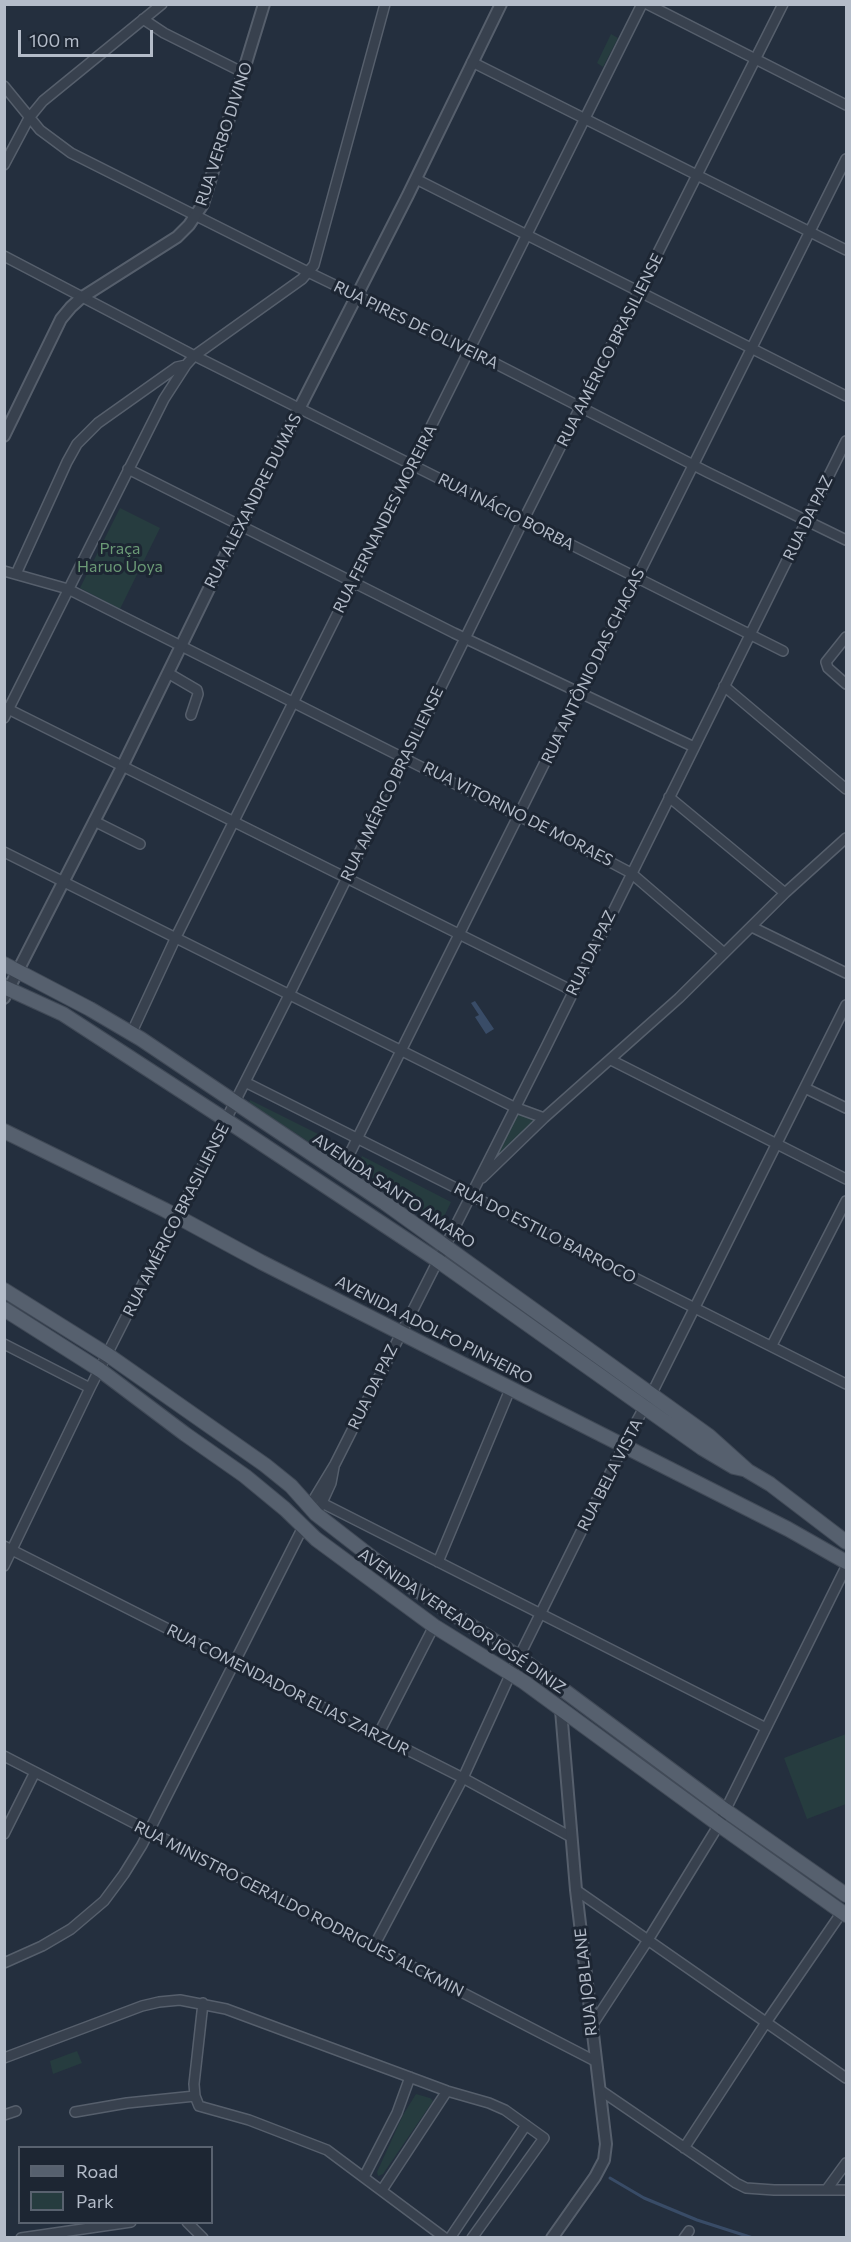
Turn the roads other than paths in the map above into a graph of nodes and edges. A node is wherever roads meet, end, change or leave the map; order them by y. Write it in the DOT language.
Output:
graph roads {
  1 [pos="162,4"];
  2 [pos="264,4"];
  3 [pos="385,4"];
  4 [pos="501,4"];
  5 [pos="642,4"];
  6 [pos="647,4"];
  7 [pos="783,4"];
  8 [pos="143,19"];
  9 [pos="755,59"];
  10 [pos="472,62"];
  11 [pos="244,73"];
  12 [pos="4,86"];
  13 [pos="846,105"];
  14 [pos="29,118"];
  15 [pos="585,118"];
  16 [pos="846,159"];
  17 [pos="4,165"];
  18 [pos="698,174"];
  19 [pos="416,179"];
  20 [pos="196,216"];
  21 [pos="810,232"];
  22 [pos="527,235"];
  23 [pos="846,250"];
  24 [pos="4,256"];
  25 [pos="309,273"];
  26 [pos="639,292"];
  27 [pos="357,296"];
  28 [pos="81,298"];
  29 [pos="752,348"];
  30 [pos="470,350"];
  31 [pos="194,356"];
  32 [pos="186,364"];
  33 [pos="152,385"];
  34 [pos="846,396"];
  35 [pos="164,399"];
  36 [pos="581,408"];
  37 [pos="299,409"];
  38 [pos="4,436"];
  39 [pos="846,441"];
  40 [pos="413,465"];
  41 [pos="694,465"];
  42 [pos="128,469"];
  43 [pos="523,520"];
  44 [pos="806,521"];
  45 [pos="240,525"];
  46 [pos="846,540"];
  47 [pos="4,571"];
  48 [pos="16,574"];
  49 [pos="636,579"];
  50 [pos="354,582"];
  51 [pos="69,589"];
  52 [pos="749,636"];
  53 [pos="846,636"];
  54 [pos="465,638"];
  55 [pos="181,645"];
  56 [pos="783,651"];
  57 [pos="168,673"];
  58 [pos="846,684"];
  59 [pos="724,686"];
  60 [pos="579,694"];
  61 [pos="295,702"];
  62 [pos="6,712"];
  63 [pos="191,715"];
  64 [pos="694,747"];
  65 [pos="405,757"];
  66 [pos="123,765"];
  67 [pos="846,789"];
  68 [pos="669,797"];
  69 [pos="520,815"];
  70 [pos="94,821"];
  71 [pos="235,821"];
  72 [pos="846,838"];
  73 [pos="140,844"];
  74 [pos="4,852"];
  75 [pos="631,873"];
  76 [pos="347,877"];
  77 [pos="63,881"];
  78 [pos="785,892"];
  79 [pos="752,927"];
  80 [pos="460,934"];
  81 [pos="176,937"];
  82 [pos="724,953"];
  83 [pos="4,964"];
  84 [pos="19,970"];
  85 [pos="846,973"];
  86 [pos="6,991"];
  87 [pos="573,991"];
  88 [pos="290,993"];
  89 [pos="846,1005"];
  90 [pos="130,1034"];
  91 [pos="403,1050"];
  92 [pos="611,1060"];
  93 [pos="245,1082"];
  94 [pos="805,1088"];
  95 [pos="235,1102"];
  96 [pos="514,1107"];
  97 [pos="846,1108"];
  98 [pos="544,1118"];
  99 [pos="226,1119"];
  100 [pos="4,1131"];
  101 [pos="358,1138"];
  102 [pos="777,1144"];
  103 [pos="340,1173"];
  104 [pos="846,1179"];
  105 [pos="475,1184"];
  106 [pos="331,1189"];
  107 [pos="470,1196"];
  108 [pos="846,1201"];
  109 [pos="176,1216"];
  110 [pos="445,1245"];
  111 [pos="437,1260"];
  112 [pos="4,1290"];
  113 [pos="695,1308"];
  114 [pos="4,1309"];
  115 [pos="400,1332"];
  116 [pos="4,1344"];
  117 [pos="772,1345"];
  118 [pos="108,1355"];
  119 [pos="100,1370"];
  120 [pos="846,1384"];
  121 [pos="511,1387"];
  122 [pos="90,1388"];
  123 [pos="648,1401"];
  124 [pos="623,1446"];
  125 [pos="315,1508"];
  126 [pos="303,1527"];
  127 [pos="846,1542"];
  128 [pos="9,1548"];
  129 [pos="438,1562"];
  130 [pos="846,1564"];
  131 [pos="4,1566"];
  132 [pos="541,1613"];
  133 [pos="434,1626"];
  134 [pos="519,1657"];
  135 [pos="233,1663"];
  136 [pos="511,1673"];
  137 [pos="561,1710"];
  138 [pos="766,1728"];
  139 [pos="378,1735"];
  140 [pos="4,1756"];
  141 [pos="35,1772"];
  142 [pos="463,1778"];
  143 [pos="724,1810"];
  144 [pos="718,1824"];
  145 [pos="148,1832"];
  146 [pos="4,1834"];
  147 [pos="571,1837"];
  148 [pos="576,1890"];
  149 [pos="846,1895"];
  150 [pos="844,1913"];
  151 [pos="648,1940"];
  152 [pos="374,1946"];
  153 [pos="5,1962"];
  154 [pos="203,2003"];
  155 [pos="767,2021"];
  156 [pos="591,2027"];
  157 [pos="4,2058"];
  158 [pos="595,2061"];
  159 [pos="410,2078"];
  160 [pos="846,2078"];
  161 [pos="600,2090"];
  162 [pos="447,2091"];
  163 [pos="195,2096"];
  164 [pos="16,2111"];
  165 [pos="75,2112"];
  166 [pos="4,2115"];
  167 [pos="526,2125"];
  168 [pos="684,2148"];
  169 [pos="846,2163"];
  170 [pos="364,2177"];
  171 [pos="827,2189"];
  172 [pos="382,2190"];
  173 [pos="846,2190"];
  174 [pos="124,2224"];
  175 [pos="188,2224"];
  176 [pos="21,2238"];
  177 [pos="203,2238"];
  178 [pos="445,2238"];
  179 [pos="450,2238"];
  180 [pos="472,2238"];
  181 [pos="552,2238"];
  1 -- 8 [label="street"];
  2 -- 11 [label="street, RUA VERBO DIVINO"];
  3 -- 25 [label="street"];
  4 -- 10 [label="street, RUA ALEXANDRE DUMAS"];
  5 -- 15 [label="street, RUA FERNANDES MOREIRA"];
  6 -- 9 [label="street"];
  7 -- 9 [label="street, RUA AMÉRICO BRASILIENSE"];
  8 -- 11 [label="street"];
  8 -- 14 [label="street"];
  9 -- 13 [label="street"];
  9 -- 18 [label="street, RUA AMÉRICO BRASILIENSE"];
  10 -- 15 [label="street"];
  10 -- 19 [label="street, RUA ALEXANDRE DUMAS"];
  11 -- 20 [label="street, RUA VERBO DIVINO"];
  12 -- 14 [label="street, RUA PIRES DE OLIVEIRA"];
  14 -- 17 [label="street"];
  14 -- 20 [label="street, RUA PIRES DE OLIVEIRA"];
  15 -- 18 [label="street"];
  15 -- 22 [label="street, RUA FERNANDES MOREIRA"];
  16 -- 21 [label="street, RUA ANTÔNIO DAS CHAGAS"];
  18 -- 21 [label="street"];
  18 -- 26 [label="street, RUA AMÉRICO BRASILIENSE"];
  19 -- 22 [label="street"];
  19 -- 27 [label="street, RUA ALEXANDRE DUMAS"];
  20 -- 25 [label="street, RUA PIRES DE OLIVEIRA"];
  20 -- 28 [label="street, RUA VERBO DIVINO"];
  21 -- 23 [label="street"];
  21 -- 29 [label="street, RUA ANTÔNIO DAS CHAGAS"];
  22 -- 26 [label="street"];
  22 -- 30 [label="street, RUA FERNANDES MOREIRA"];
  24 -- 28 [label="street, RUA INÁCIO BORBA"];
  25 -- 27 [label="street, RUA PIRES DE OLIVEIRA"];
  25 -- 31 [label="street"];
  26 -- 29 [label="street"];
  26 -- 36 [label="street, RUA AMÉRICO BRASILIENSE"];
  27 -- 30 [label="street, RUA PIRES DE OLIVEIRA"];
  27 -- 37 [label="street, RUA ALEXANDRE DUMAS"];
  28 -- 31 [label="street, RUA INÁCIO BORBA"];
  28 -- 38 [label="street, RUA VERBO DIVINO"];
  29 -- 34 [label="street"];
  29 -- 41 [label="street, RUA ANTÔNIO DAS CHAGAS"];
  30 -- 36 [label="street, RUA PIRES DE OLIVEIRA"];
  30 -- 40 [label="street, RUA FERNANDES MOREIRA"];
  31 -- 32 [label="street"];
  31 -- 37 [label="street, RUA INÁCIO BORBA"];
  32 -- 33 [label="street"];
  32 -- 35 [label="street"];
  33 -- 35 [label="street"];
  33 -- 48 [label="street"];
  35 -- 42 [label="street"];
  36 -- 41 [label="street, RUA PIRES DE OLIVEIRA"];
  36 -- 43 [label="street, RUA AMÉRICO BRASILIENSE"];
  37 -- 40 [label="street, RUA INÁCIO BORBA"];
  37 -- 45 [label="street, RUA ALEXANDRE DUMAS"];
  39 -- 44 [label="street, RUA DA PAZ"];
  40 -- 43 [label="street, RUA INÁCIO BORBA"];
  40 -- 50 [label="street, RUA FERNANDES MOREIRA"];
  41 -- 44 [label="street, RUA PIRES DE OLIVEIRA"];
  41 -- 49 [label="street, RUA ANTÔNIO DAS CHAGAS"];
  42 -- 45 [label="street"];
  42 -- 51 [label="street"];
  43 -- 49 [label="street, RUA INÁCIO BORBA"];
  43 -- 54 [label="street, RUA AMÉRICO BRASILIENSE"];
  44 -- 46 [label="street, RUA PIRES DE OLIVEIRA"];
  44 -- 52 [label="street, RUA DA PAZ"];
  45 -- 50 [label="street"];
  45 -- 55 [label="street, RUA ALEXANDRE DUMAS"];
  47 -- 48 [label="street, RUA VITORINO DE MORAES"];
  48 -- 51 [label="street, RUA VITORINO DE MORAES"];
  49 -- 52 [label="street, RUA INÁCIO BORBA"];
  49 -- 60 [label="street, RUA ANTÔNIO DAS CHAGAS"];
  50 -- 54 [label="street"];
  50 -- 61 [label="street, RUA FERNANDES MOREIRA"];
  51 -- 55 [label="street, RUA VITORINO DE MORAES"];
  51 -- 62 [label="street"];
  52 -- 56 [label="street, RUA INÁCIO BORBA"];
  52 -- 59 [label="street, RUA DA PAZ"];
  53 -- 58 [label="street"];
  54 -- 60 [label="street"];
  54 -- 65 [label="street, RUA AMÉRICO BRASILIENSE"];
  55 -- 57 [label="street, RUA ALEXANDRE DUMAS"];
  55 -- 61 [label="street, RUA VITORINO DE MORAES"];
  57 -- 63 [label="street"];
  57 -- 66 [label="street, RUA ALEXANDRE DUMAS"];
  59 -- 64 [label="street, RUA DA PAZ"];
  59 -- 67 [label="street"];
  60 -- 64 [label="street"];
  60 -- 69 [label="street, RUA ANTÔNIO DAS CHAGAS"];
  61 -- 65 [label="street, RUA VITORINO DE MORAES"];
  61 -- 71 [label="street, RUA FERNANDES MOREIRA"];
  62 -- 66 [label="street"];
  64 -- 68 [label="street, RUA DA PAZ"];
  65 -- 69 [label="street, RUA VITORINO DE MORAES"];
  65 -- 76 [label="street, RUA AMÉRICO BRASILIENSE"];
  66 -- 70 [label="street, RUA ALEXANDRE DUMAS"];
  66 -- 71 [label="street"];
  68 -- 75 [label="street, RUA DA PAZ"];
  68 -- 78 [label="street"];
  69 -- 75 [label="street, RUA VITORINO DE MORAES"];
  69 -- 80 [label="street, RUA ANTÔNIO DAS CHAGAS"];
  70 -- 73 [label="street"];
  70 -- 77 [label="street, RUA ALEXANDRE DUMAS"];
  71 -- 76 [label="street"];
  71 -- 81 [label="street, RUA FERNANDES MOREIRA"];
  72 -- 78 [label="street"];
  74 -- 77 [label="street"];
  75 -- 82 [label="street, RUA VITORINO DE MORAES"];
  75 -- 87 [label="street, RUA DA PAZ"];
  76 -- 80 [label="street"];
  76 -- 88 [label="street, RUA AMÉRICO BRASILIENSE"];
  77 -- 81 [label="street"];
  77 -- 84 [label="street, RUA ALEXANDRE DUMAS"];
  78 -- 79 [label="street"];
  79 -- 82 [label="street"];
  79 -- 85 [label="street"];
  80 -- 87 [label="street"];
  80 -- 91 [label="street, RUA ANTÔNIO DAS CHAGAS"];
  81 -- 88 [label="street"];
  81 -- 90 [label="street, RUA FERNANDES MOREIRA"];
  82 -- 92 [label="street"];
  83 -- 84 [label="main road, AVENIDA SANTO AMARO"];
  84 -- 86 [label="street, RUA ALEXANDRE DUMAS"];
  84 -- 90 [label="main road, AVENIDA SANTO AMARO"];
  86 -- 99 [label="main road, AVENIDA SANTO AMARO"];
  87 -- 96 [label="street, RUA DA PAZ"];
  88 -- 91 [label="street"];
  88 -- 93 [label="street, RUA AMÉRICO BRASILIENSE"];
  89 -- 94 [label="street, RUA BELA VISTA"];
  90 -- 95 [label="main road, AVENIDA SANTO AMARO"];
  91 -- 96 [label="street"];
  91 -- 101 [label="street, RUA ANTÔNIO DAS CHAGAS"];
  92 -- 98 [label="street"];
  92 -- 102 [label="street"];
  93 -- 95 [label="street, RUA AMÉRICO BRASILIENSE"];
  93 -- 101 [label="street, RUA DO ESTILO BARROCO"];
  94 -- 97 [label="street"];
  94 -- 102 [label="street, RUA BELA VISTA"];
  95 -- 99 [label="street, RUA AMÉRICO BRASILIENSE"];
  95 -- 103 [label="main road, AVENIDA SANTO AMARO"];
  96 -- 98 [label="street"];
  96 -- 105 [label="street, RUA DA PAZ"];
  98 -- 105 [label="street"];
  99 -- 106 [label="main road, AVENIDA SANTO AMARO"];
  99 -- 109 [label="street, RUA AMÉRICO BRASILIENSE"];
  100 -- 109 [label="main road, AVENIDA ADOLFO PINHEIRO"];
  101 -- 103 [label="street, RUA ANTÔNIO DAS CHAGAS"];
  101 -- 107 [label="street, RUA DO ESTILO BARROCO"];
  102 -- 104 [label="street"];
  102 -- 113 [label="street, RUA BELA VISTA"];
  103 -- 106 [label="main road"];
  103 -- 110 [label="main road, AVENIDA SANTO AMARO"];
  105 -- 107 [label="street, RUA DA PAZ"];
  106 -- 111 [label="main road, AVENIDA SANTO AMARO"];
  107 -- 110 [label="street, RUA DA PAZ"];
  107 -- 113 [label="street, RUA DO ESTILO BARROCO"];
  108 -- 117 [label="street"];
  109 -- 115 [label="main road, AVENIDA ADOLFO PINHEIRO"];
  109 -- 118 [label="street, RUA AMÉRICO BRASILIENSE"];
  110 -- 111 [label="street, RUA DA PAZ"];
  110 -- 123 [label="main road, AVENIDA SANTO AMARO"];
  111 -- 115 [label="street, RUA DA PAZ"];
  111 -- 123 [label="main road, AVENIDA SANTO AMARO"];
  112 -- 118 [label="main road, AVENIDA VEREADOR JOSÉ DINIZ"];
  113 -- 117 [label="street, RUA DO ESTILO BARROCO"];
  113 -- 123 [label="street, RUA BELA VISTA"];
  114 -- 119 [label="main road, AVENIDA VEREADOR JOSÉ DINIZ"];
  115 -- 121 [label="main road, AVENIDA ADOLFO PINHEIRO"];
  115 -- 125 [label="street, RUA DA PAZ"];
  116 -- 122 [label="street"];
  117 -- 120 [label="street, RUA DO ESTILO BARROCO"];
  118 -- 119 [label="street, RUA AMÉRICO BRASILIENSE"];
  118 -- 125 [label="main road, AVENIDA VEREADOR JOSÉ DINIZ"];
  119 -- 122 [label="street, RUA AMÉRICO BRASILIENSE"];
  119 -- 126 [label="main road, AVENIDA VEREADOR JOSÉ DINIZ"];
  121 -- 124 [label="main road, AVENIDA ADOLFO PINHEIRO"];
  121 -- 129 [label="street"];
  122 -- 128 [label="street, RUA AMÉRICO BRASILIENSE"];
  123 -- 124 [label="street, RUA BELA VISTA"];
  123 -- 127 [label="main road, AVENIDA SANTO AMARO"];
  124 -- 130 [label="main road, AVENIDA ADOLFO PINHEIRO"];
  124 -- 132 [label="street, RUA BELA VISTA"];
  125 -- 129 [label="street"];
  125 -- 134 [label="main road, AVENIDA VEREADOR JOSÉ DINIZ"];
  126 -- 133 [label="main road, AVENIDA VEREADOR JOSÉ DINIZ"];
  126 -- 135 [label="street"];
  128 -- 131 [label="street, RUA AMÉRICO BRASILIENSE"];
  128 -- 135 [label="street, RUA COMENDADOR ELIAS ZARZUR"];
  129 -- 132 [label="street"];
  130 -- 138 [label="street"];
  132 -- 134 [label="street, RUA BELA VISTA"];
  132 -- 138 [label="street"];
  133 -- 136 [label="main road, AVENIDA VEREADOR JOSÉ DINIZ"];
  133 -- 139 [label="street"];
  134 -- 136 [label="street, RUA BELA VISTA"];
  134 -- 143 [label="main road, AVENIDA VEREADOR JOSÉ DINIZ"];
  135 -- 139 [label="street, RUA COMENDADOR ELIAS ZARZUR"];
  135 -- 145 [label="street"];
  136 -- 137 [label="main road, AVENIDA VEREADOR JOSÉ DINIZ"];
  136 -- 142 [label="street, RUA BELA VISTA"];
  137 -- 144 [label="main road, AVENIDA VEREADOR JOSÉ DINIZ"];
  137 -- 147 [label="street, RUA JOB LANE"];
  138 -- 143 [label="street"];
  139 -- 142 [label="street, RUA COMENDADOR ELIAS ZARZUR"];
  140 -- 141 [label="street, RUA MINISTRO GERALDO RODRIGUES ALCKMIN"];
  141 -- 145 [label="street, RUA MINISTRO GERALDO RODRIGUES ALCKMIN"];
  141 -- 146 [label="street"];
  142 -- 147 [label="street, RUA COMENDADOR ELIAS ZARZUR"];
  142 -- 152 [label="street, RUA BELA VISTA"];
  143 -- 144 [label="street"];
  143 -- 149 [label="main road, AVENIDA VEREADOR JOSÉ DINIZ"];
  144 -- 150 [label="main road, AVENIDA VEREADOR JOSÉ DINIZ"];
  144 -- 151 [label="street"];
  145 -- 152 [label="street, RUA MINISTRO GERALDO RODRIGUES ALCKMIN"];
  145 -- 153 [label="street"];
  147 -- 148 [label="street, RUA JOB LANE"];
  148 -- 151 [label="street"];
  148 -- 156 [label="street, RUA JOB LANE"];
  150 -- 155 [label="street"];
  151 -- 155 [label="street"];
  151 -- 156 [label="street"];
  152 -- 158 [label="street, RUA MINISTRO GERALDO RODRIGUES ALCKMIN"];
  154 -- 157 [label="street"];
  154 -- 159 [label="street"];
  154 -- 163 [label="street"];
  155 -- 160 [label="street"];
  155 -- 168 [label="street"];
  156 -- 158 [label="street, RUA JOB LANE"];
  158 -- 161 [label="street, RUA JOB LANE"];
  159 -- 162 [label="street"];
  159 -- 170 [label="street"];
  161 -- 168 [label="street"];
  161 -- 181 [label="street, RUA JOB LANE"];
  162 -- 167 [label="street"];
  162 -- 172 [label="street"];
  163 -- 165 [label="street"];
  163 -- 170 [label="street"];
  164 -- 166 [label="street"];
  167 -- 179 [label="street"];
  167 -- 180 [label="street"];
  168 -- 171 [label="street"];
  169 -- 171 [label="street"];
  170 -- 172 [label="street"];
  171 -- 173 [label="street"];
  172 -- 178 [label="street"];
  174 -- 176 [label="street"];
  175 -- 177 [label="street"];
}
